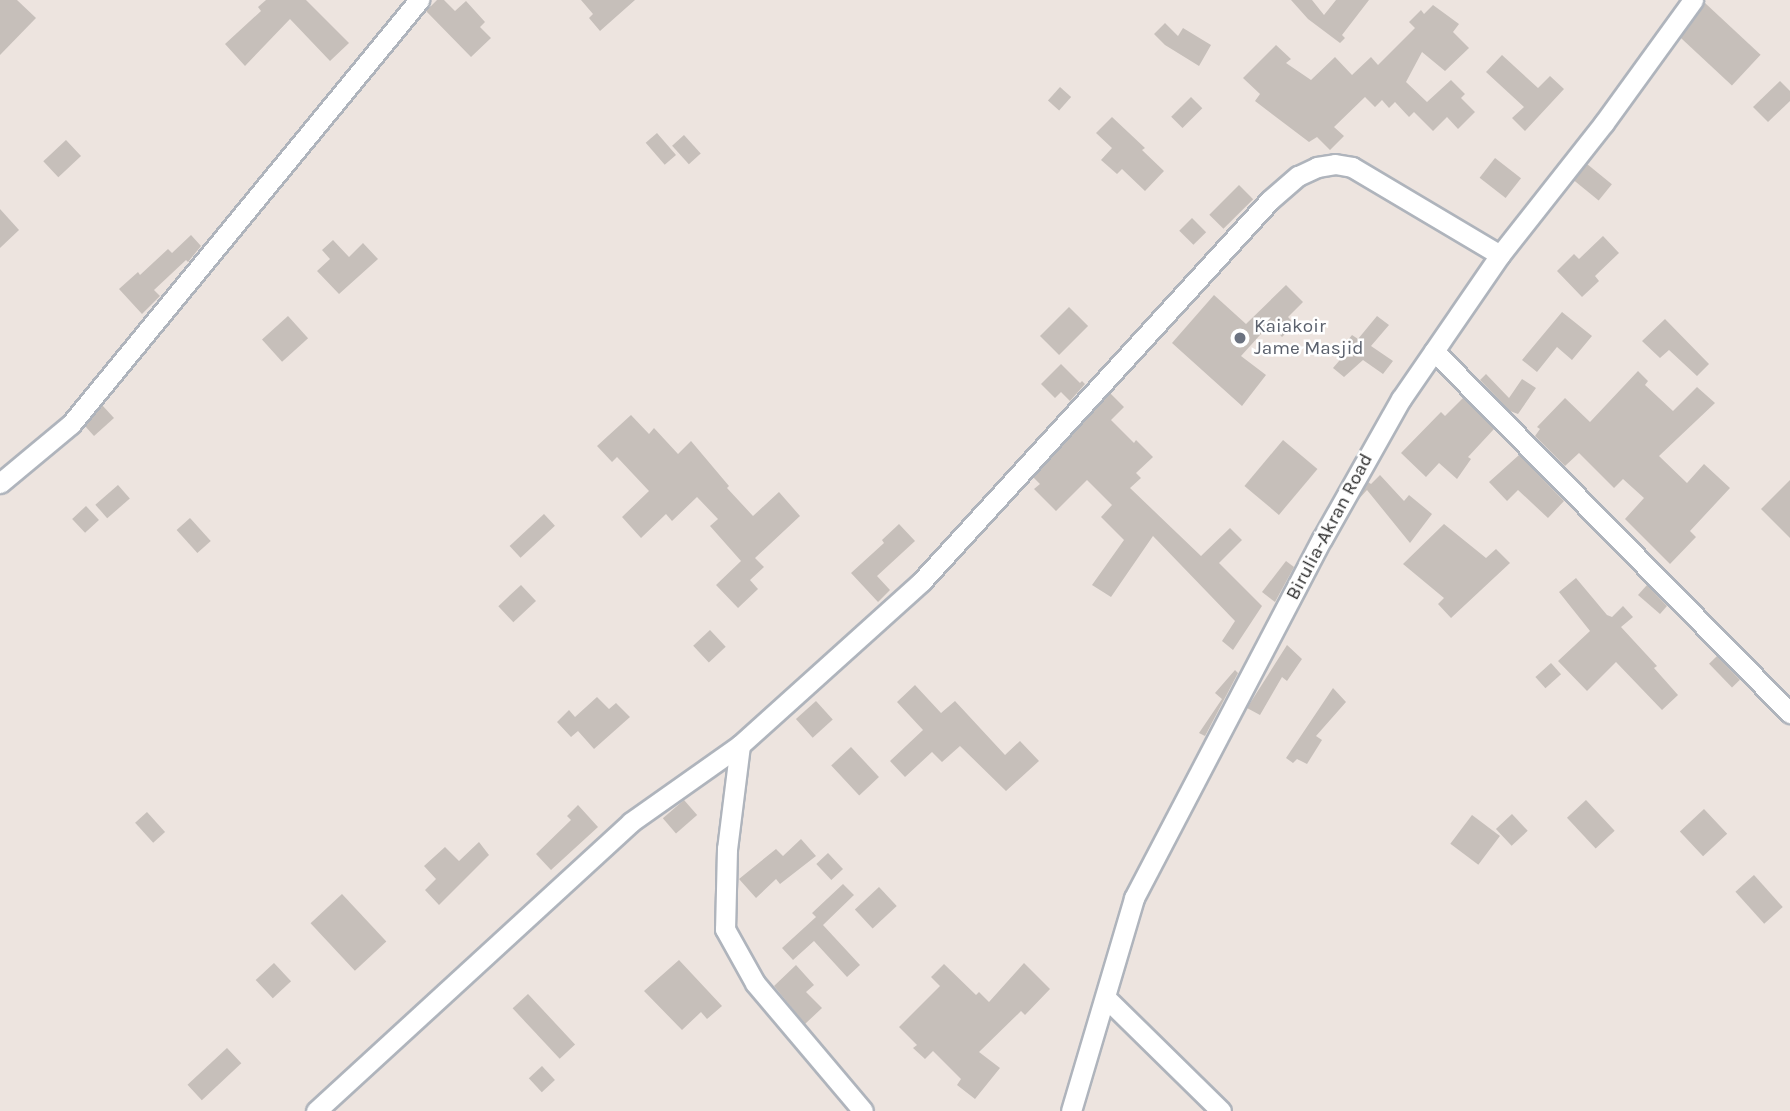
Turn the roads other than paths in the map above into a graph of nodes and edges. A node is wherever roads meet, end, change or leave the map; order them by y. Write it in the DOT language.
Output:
graph roads {
  1 [pos="419,0"];
  2 [pos="1693,0"];
  3 [pos="1500,255"];
  4 [pos="1434,351"];
  5 [pos="0,483"];
  6 [pos="1790,713"];
  7 [pos="740,744"];
  8 [pos="1106,998"];
  9 [pos="316,1111"];
  10 [pos="863,1111"];
  11 [pos="1071,1111"];
  12 [pos="1221,1111"];
  1 -- 5 [label="street"];
  2 -- 3 [label="street, Birulia-Akran Road"];
  3 -- 4 [label="street, Birulia-Akran Road"];
  3 -- 7 [label="street"];
  4 -- 6 [label="street"];
  4 -- 8 [label="street, Birulia-Akran Road"];
  7 -- 9 [label="street"];
  7 -- 10 [label="street"];
  8 -- 11 [label="street, Birulia-Akran Road"];
  8 -- 12 [label="street"];
}
